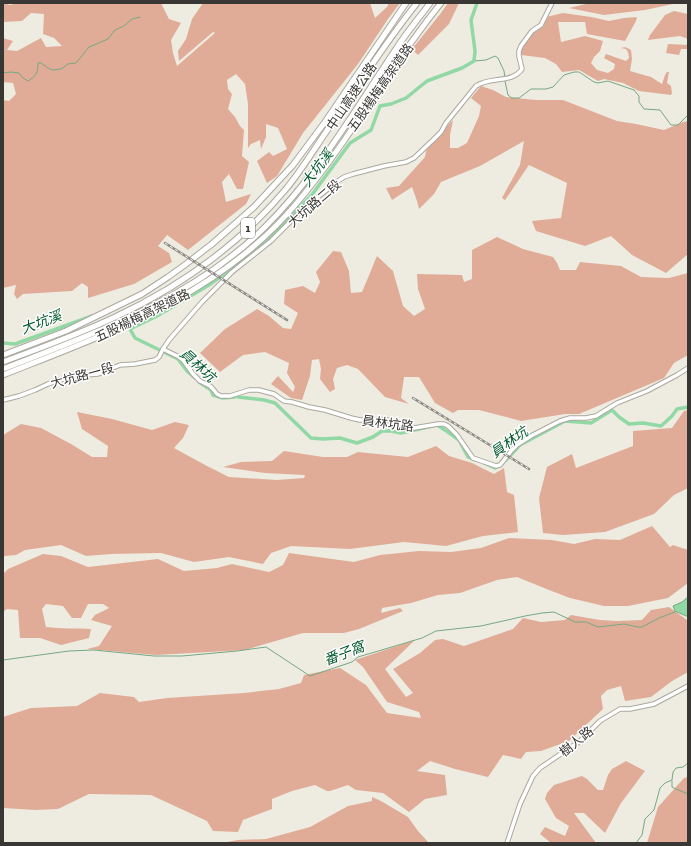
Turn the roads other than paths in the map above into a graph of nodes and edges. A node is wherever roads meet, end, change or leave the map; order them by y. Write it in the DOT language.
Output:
graph roads {
  1 [pos="406,3"];
  2 [pos="417,3"];
  3 [pos="430,3"];
  4 [pos="441,3"];
  5 [pos="552,3"];
  6 [pos="162,351"];
  7 [pos="3,355"];
  8 [pos="3,362"];
  9 [pos="688,368"];
  10 [pos="3,369"];
  11 [pos="3,376"];
  12 [pos="3,400"];
  13 [pos="688,686"];
  14 [pos="507,843"];
  1 -- 7 [label="highway, 五股楊梅高架道路 / 1"];
  2 -- 8 [label="highway, 中山高速公路 / 1"];
  3 -- 10 [label="highway, 中山高速公路 / 1"];
  4 -- 11 [label="highway, 五股楊梅高架道路 / 1"];
  5 -- 6 [label="street, 大坑路二段"];
  6 -- 9 [label="street, 員林坑路"];
  6 -- 12 [label="street, 大坑路一段"];
  13 -- 14 [label="street, 樹人路"];
}
